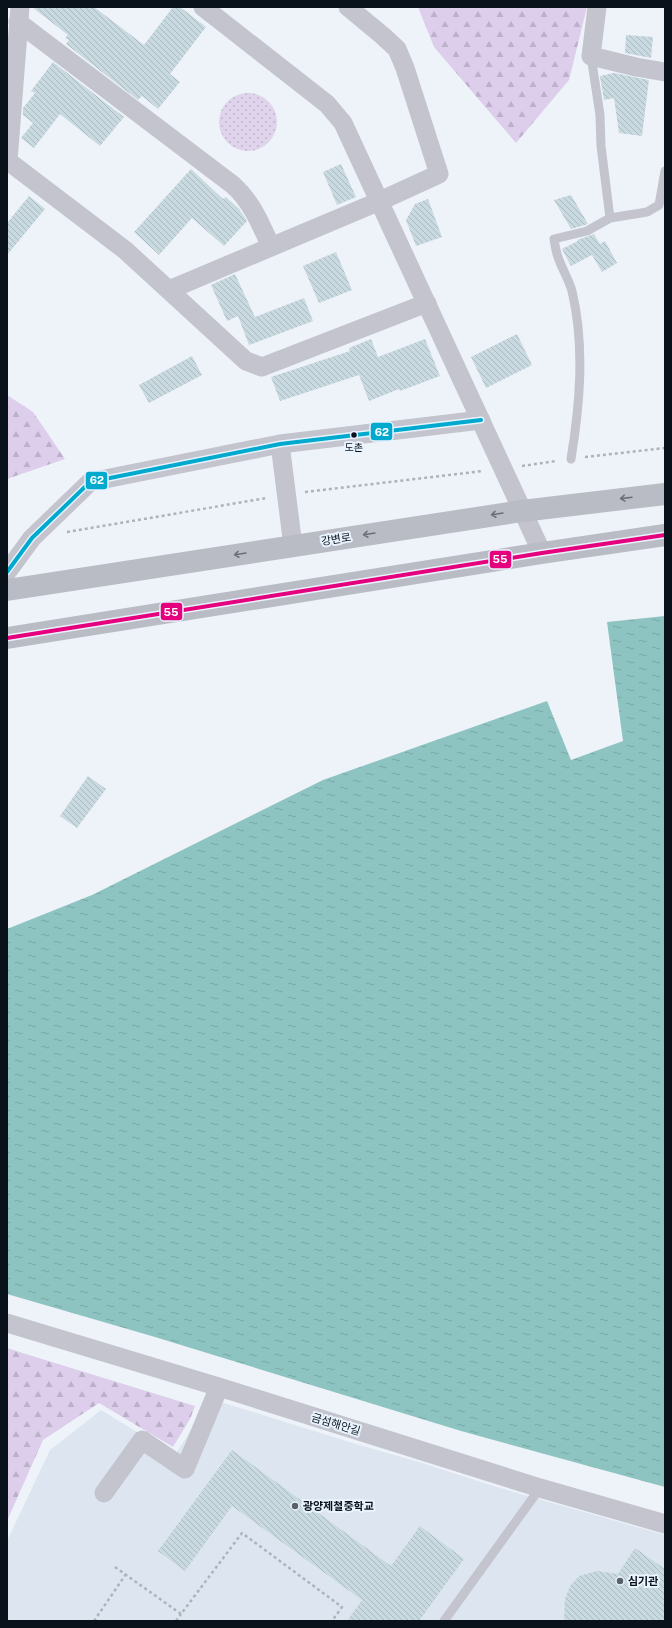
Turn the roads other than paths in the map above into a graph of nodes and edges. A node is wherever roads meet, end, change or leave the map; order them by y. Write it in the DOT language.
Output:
graph roads {
  1 [pos="203,7"];
  2 [pos="348,7"];
  3 [pos="597,7"];
  4 [pos="19,15"];
  5 [pos="591,56"];
  6 [pos="665,72"];
  7 [pos="665,171"];
  8 [pos="380,202"];
  9 [pos="610,218"];
  10 [pos="271,247"];
  11 [pos="169,290"];
  12 [pos="427,303"];
  13 [pos="481,420"];
  14 [pos="280,444"];
  15 [pos="571,459"];
  16 [pos="665,494"];
  17 [pos="522,511"];
  18 [pos="665,535"];
  19 [pos="293,546"];
  20 [pos="542,553"];
  21 [pos="7,572"];
  22 [pos="7,590"];
  23 [pos="7,638"];
  24 [pos="7,1323"];
  25 [pos="219,1387"];
  26 [pos="540,1488"];
  27 [pos="104,1493"];
  28 [pos="665,1524"];
  29 [pos="444,1621"];
  1 -- 8 [label="street"];
  2 -- 8 [label="street"];
  3 -- 5 [label="street"];
  4 -- 10 [label="street"];
  4 -- 11 [label="street"];
  5 -- 6 [label="street"];
  5 -- 9 [label="lane"];
  7 -- 9 [label="lane"];
  8 -- 10 [label="street"];
  8 -- 12 [label="street"];
  9 -- 15 [label="lane"];
  10 -- 11 [label="street"];
  11 -- 12 [label="street"];
  12 -- 13 [label="street"];
  13 -- 14 [label="street"];
  13 -- 17 [label="street"];
  14 -- 19 [label="street"];
  14 -- 21 [label="street"];
  16 -- 17 [label="main road, 강변로, one-way"];
  17 -- 19 [label="main road, 강변로, one-way"];
  17 -- 20 [label="street"];
  18 -- 20 [label="main road"];
  19 -- 22 [label="main road, 강변로, one-way"];
  20 -- 23 [label="main road"];
  24 -- 25 [label="street, 금섬해안길"];
  25 -- 26 [label="street, 금섬해안길"];
  25 -- 27 [label="street"];
  26 -- 28 [label="street, 금섬해안길"];
  26 -- 29 [label="lane"];
}
